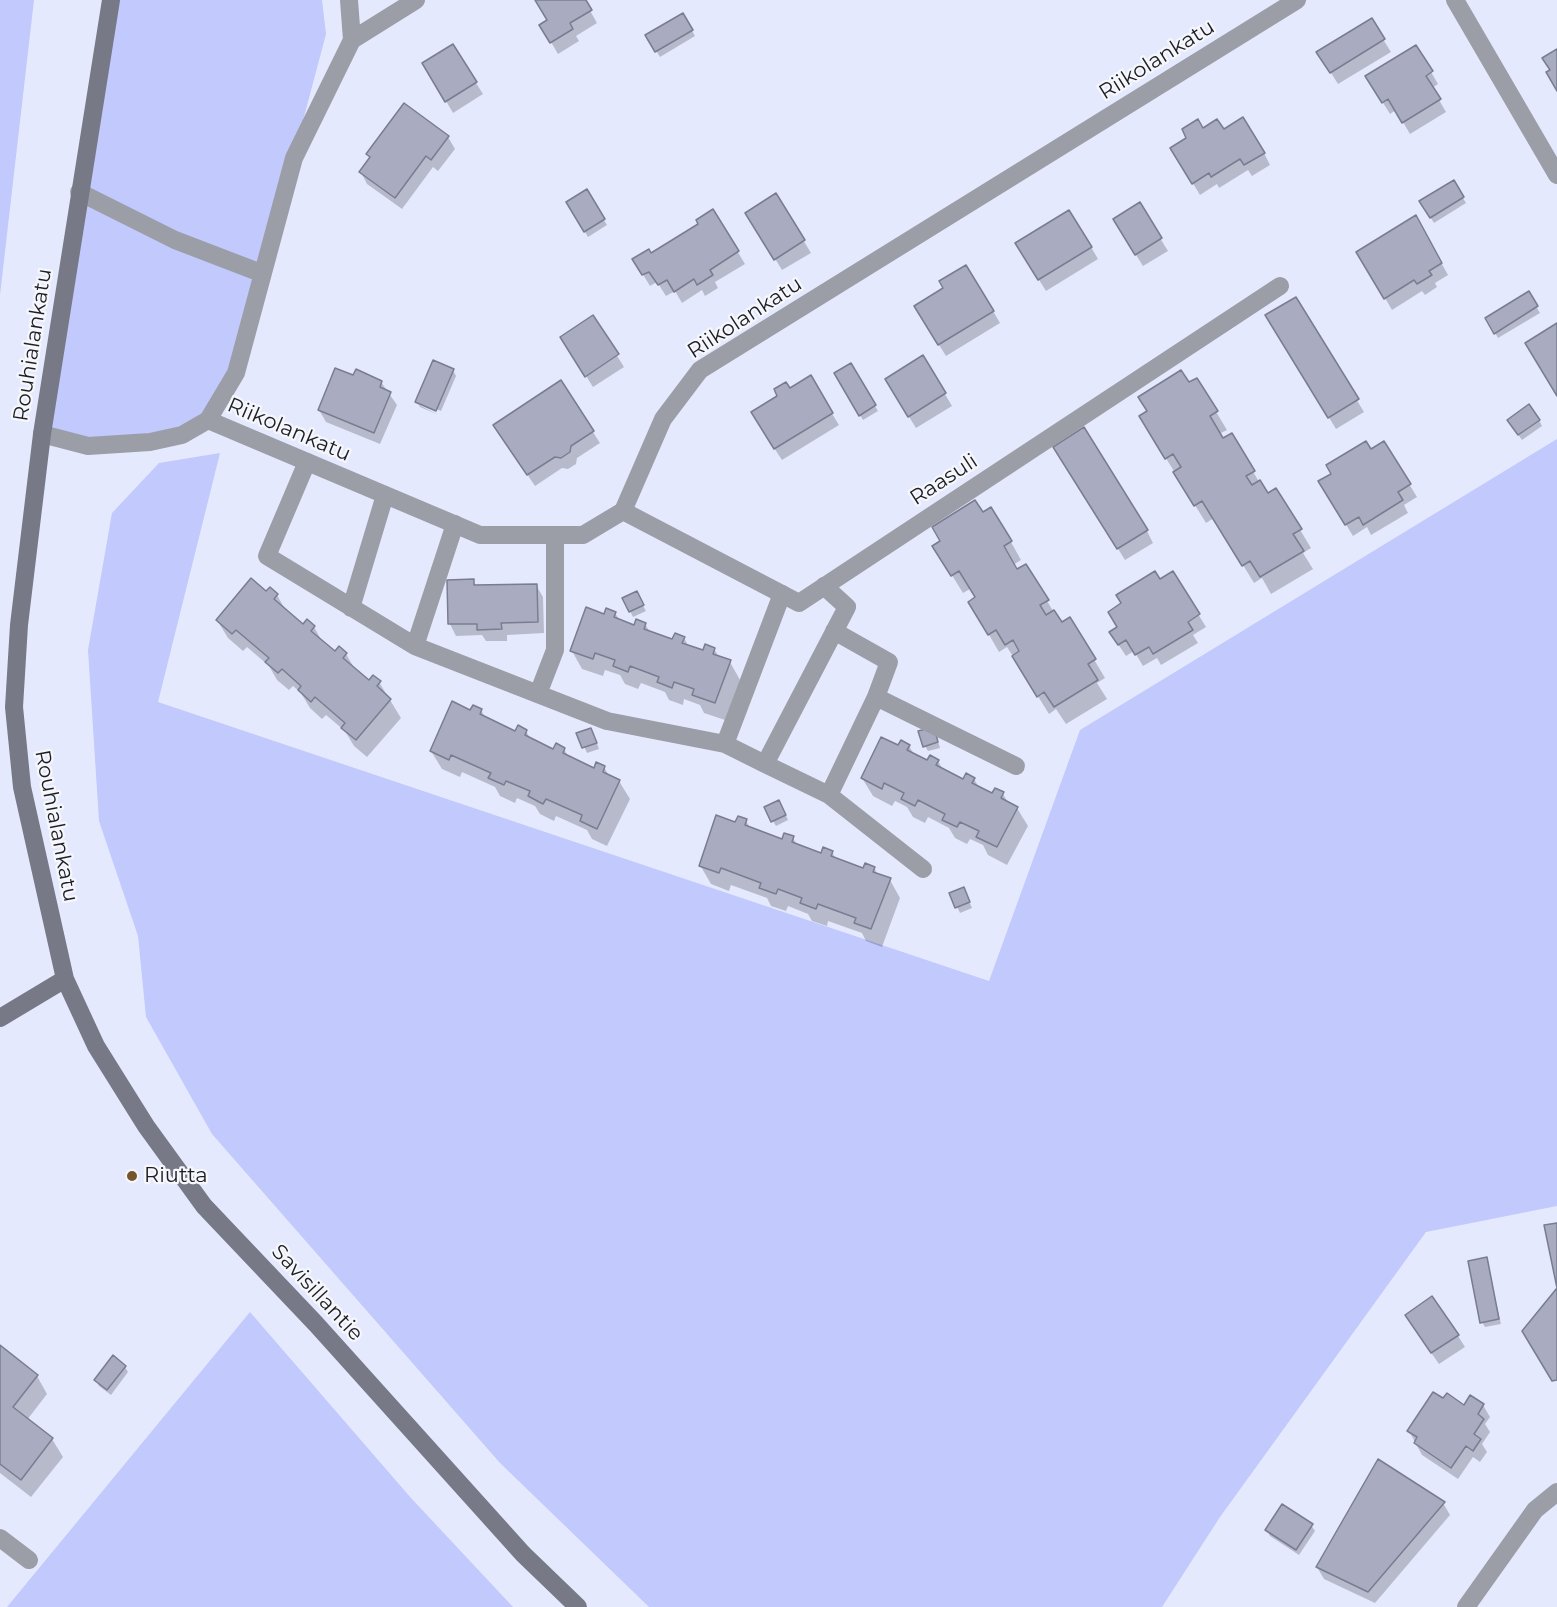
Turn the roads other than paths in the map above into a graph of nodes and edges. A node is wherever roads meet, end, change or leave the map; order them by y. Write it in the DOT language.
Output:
graph roads {
  1 [pos="111,0"];
  2 [pos="349,0"];
  3 [pos="416,0"];
  4 [pos="1297,0"];
  5 [pos="1455,0"];
  6 [pos="352,40"];
  7 [pos="1557,175"];
  8 [pos="79,192"];
  9 [pos="261,273"];
  10 [pos="1280,286"];
  11 [pos="208,420"];
  12 [pos="42,434"];
  13 [pos="307,462"];
  14 [pos="385,495"];
  15 [pos="623,511"];
  16 [pos="455,524"];
  17 [pos="555,535"];
  18 [pos="824,586"];
  19 [pos="782,594"];
  20 [pos="351,608"];
  21 [pos="834,631"];
  22 [pos="415,646"];
  23 [pos="538,694"];
  24 [pos="876,697"];
  25 [pos="725,744"];
  26 [pos="765,764"];
  27 [pos="1016,766"];
  28 [pos="829,795"];
  29 [pos="923,869"];
  30 [pos="64,979"];
  31 [pos="0,1018"];
  32 [pos="1557,1492"];
  33 [pos="0,1538"];
  34 [pos="28,1560"];
  35 [pos="578,1607"];
  36 [pos="1466,1607"];
  1 -- 8 [label="street, Rouhialankatu"];
  2 -- 6 [label="street"];
  3 -- 6 [label="street"];
  4 -- 15 [label="street, Riikolankatu"];
  5 -- 7 [label="street"];
  6 -- 9 [label="street"];
  8 -- 9 [label="street"];
  8 -- 12 [label="street, Rouhialankatu"];
  9 -- 11 [label="street"];
  10 -- 18 [label="street, Raasuli"];
  11 -- 12 [label="street"];
  11 -- 13 [label="street, Riikolankatu"];
  12 -- 30 [label="street, Rouhialankatu"];
  13 -- 14 [label="street, Riikolankatu"];
  13 -- 20 [label="street"];
  14 -- 16 [label="street, Riikolankatu"];
  14 -- 20 [label="street"];
  15 -- 17 [label="street, Riikolankatu"];
  15 -- 19 [label="street, Raasuli"];
  16 -- 17 [label="street, Riikolankatu"];
  16 -- 22 [label="street"];
  17 -- 23 [label="street"];
  18 -- 19 [label="street, Raasuli"];
  18 -- 21 [label="street"];
  19 -- 25 [label="street"];
  20 -- 22 [label="street"];
  21 -- 24 [label="street"];
  21 -- 26 [label="street"];
  22 -- 23 [label="street"];
  23 -- 25 [label="street"];
  24 -- 27 [label="street"];
  24 -- 28 [label="street"];
  25 -- 26 [label="street"];
  26 -- 28 [label="street"];
  28 -- 29 [label="street"];
  30 -- 31 [label="street"];
  30 -- 35 [label="street, Savisillantie"];
  32 -- 36 [label="street"];
  33 -- 34 [label="street"];
}
